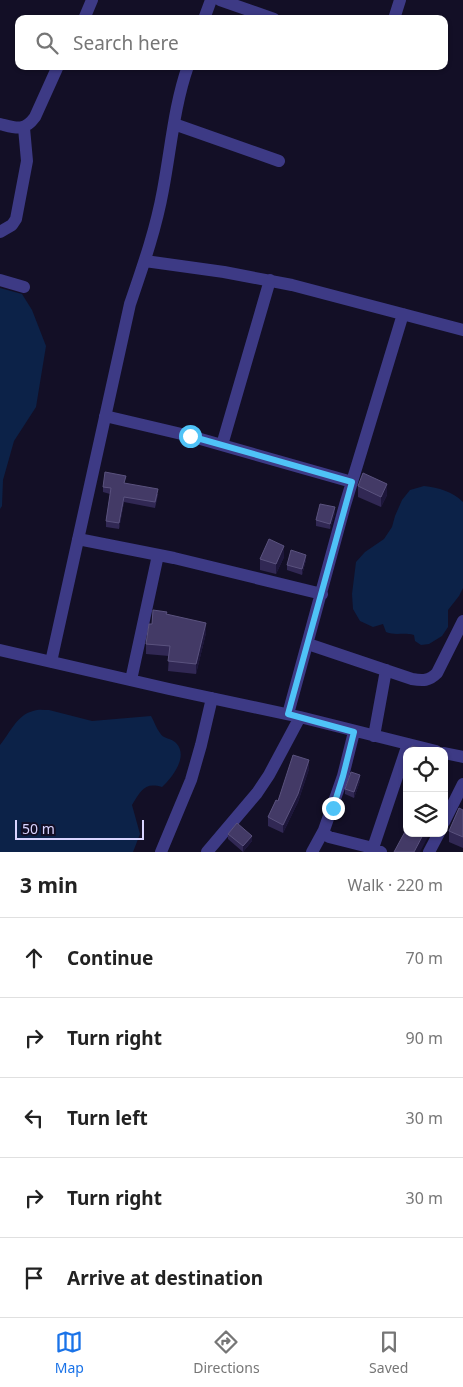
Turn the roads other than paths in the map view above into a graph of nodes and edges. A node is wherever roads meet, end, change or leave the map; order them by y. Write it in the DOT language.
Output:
graph roads {
  1 [pos="92,0"];
  2 [pos="211,0"];
  3 [pos="220,0"];
  4 [pos="400,0"];
  5 [pos="86,15"];
  6 [pos="205,15"];
  7 [pos="263,15"];
  8 [pos="395,15"];
  9 [pos="56,70"];
  10 [pos="187,70"];
  11 [pos="0,124"];
  12 [pos="174,124"];
  13 [pos="24,128"];
  14 [pos="279,161"];
  15 [pos="0,232"];
  16 [pos="146,260"];
  17 [pos="0,280"];
  18 [pos="270,280"];
  19 [pos="24,287"];
  20 [pos="403,314"];
  21 [pos="463,330"];
  22 [pos="106,416"];
  23 [pos="222,445"];
  24 [pos="352,482"];
  25 [pos="78,539"];
  26 [pos="158,555"];
  27 [pos="322,594"];
  28 [pos="463,621"];
  29 [pos="308,644"];
  30 [pos="0,650"];
  31 [pos="51,662"];
  32 [pos="386,670"];
  33 [pos="130,680"];
  34 [pos="212,698"];
  35 [pos="294,716"];
  36 [pos="354,732"];
  37 [pos="374,736"];
  38 [pos="408,744"];
  39 [pos="420,747"];
  40 [pos="448,754"];
  41 [pos="463,757"];
  42 [pos="463,784"];
  43 [pos="448,814"];
  44 [pos="324,830"];
  45 [pos="437,837"];
  46 [pos="377,850"];
  47 [pos="161,852"];
  48 [pos="207,852"];
  49 [pos="312,852"];
  50 [pos="429,852"];
  1 -- 5 [label="street"];
  2 -- 6 [label="street"];
  3 -- 7 [label="street"];
  4 -- 8 [label="street"];
  9 -- 13 [label="street"];
  10 -- 12 [label="street"];
  11 -- 13 [label="street"];
  12 -- 14 [label="street"];
  12 -- 16 [label="street"];
  13 -- 15 [label="street"];
  16 -- 18 [label="street"];
  16 -- 22 [label="street"];
  17 -- 19 [label="street"];
  18 -- 20 [label="street"];
  18 -- 23 [label="street"];
  20 -- 21 [label="street"];
  20 -- 24 [label="street"];
  22 -- 23 [label="street"];
  22 -- 25 [label="street"];
  23 -- 24 [label="street"];
  24 -- 27 [label="street"];
  25 -- 26 [label="street"];
  25 -- 31 [label="street"];
  26 -- 27 [label="street"];
  26 -- 33 [label="street"];
  27 -- 29 [label="street"];
  28 -- 32 [label="street"];
  29 -- 32 [label="street"];
  29 -- 35 [label="street"];
  30 -- 31 [label="street"];
  31 -- 33 [label="street"];
  32 -- 37 [label="street"];
  33 -- 34 [label="street"];
  34 -- 35 [label="street"];
  34 -- 47 [label="street"];
  35 -- 36 [label="street"];
  35 -- 48 [label="street"];
  36 -- 37 [label="street"];
  36 -- 44 [label="street"];
  37 -- 38 [label="street"];
  38 -- 39 [label="street"];
  38 -- 46 [label="street"];
  40 -- 41 [label="street"];
  42 -- 43 [label="street"];
  44 -- 46 [label="street"];
  44 -- 49 [label="street"];
  45 -- 50 [label="street"];
}
